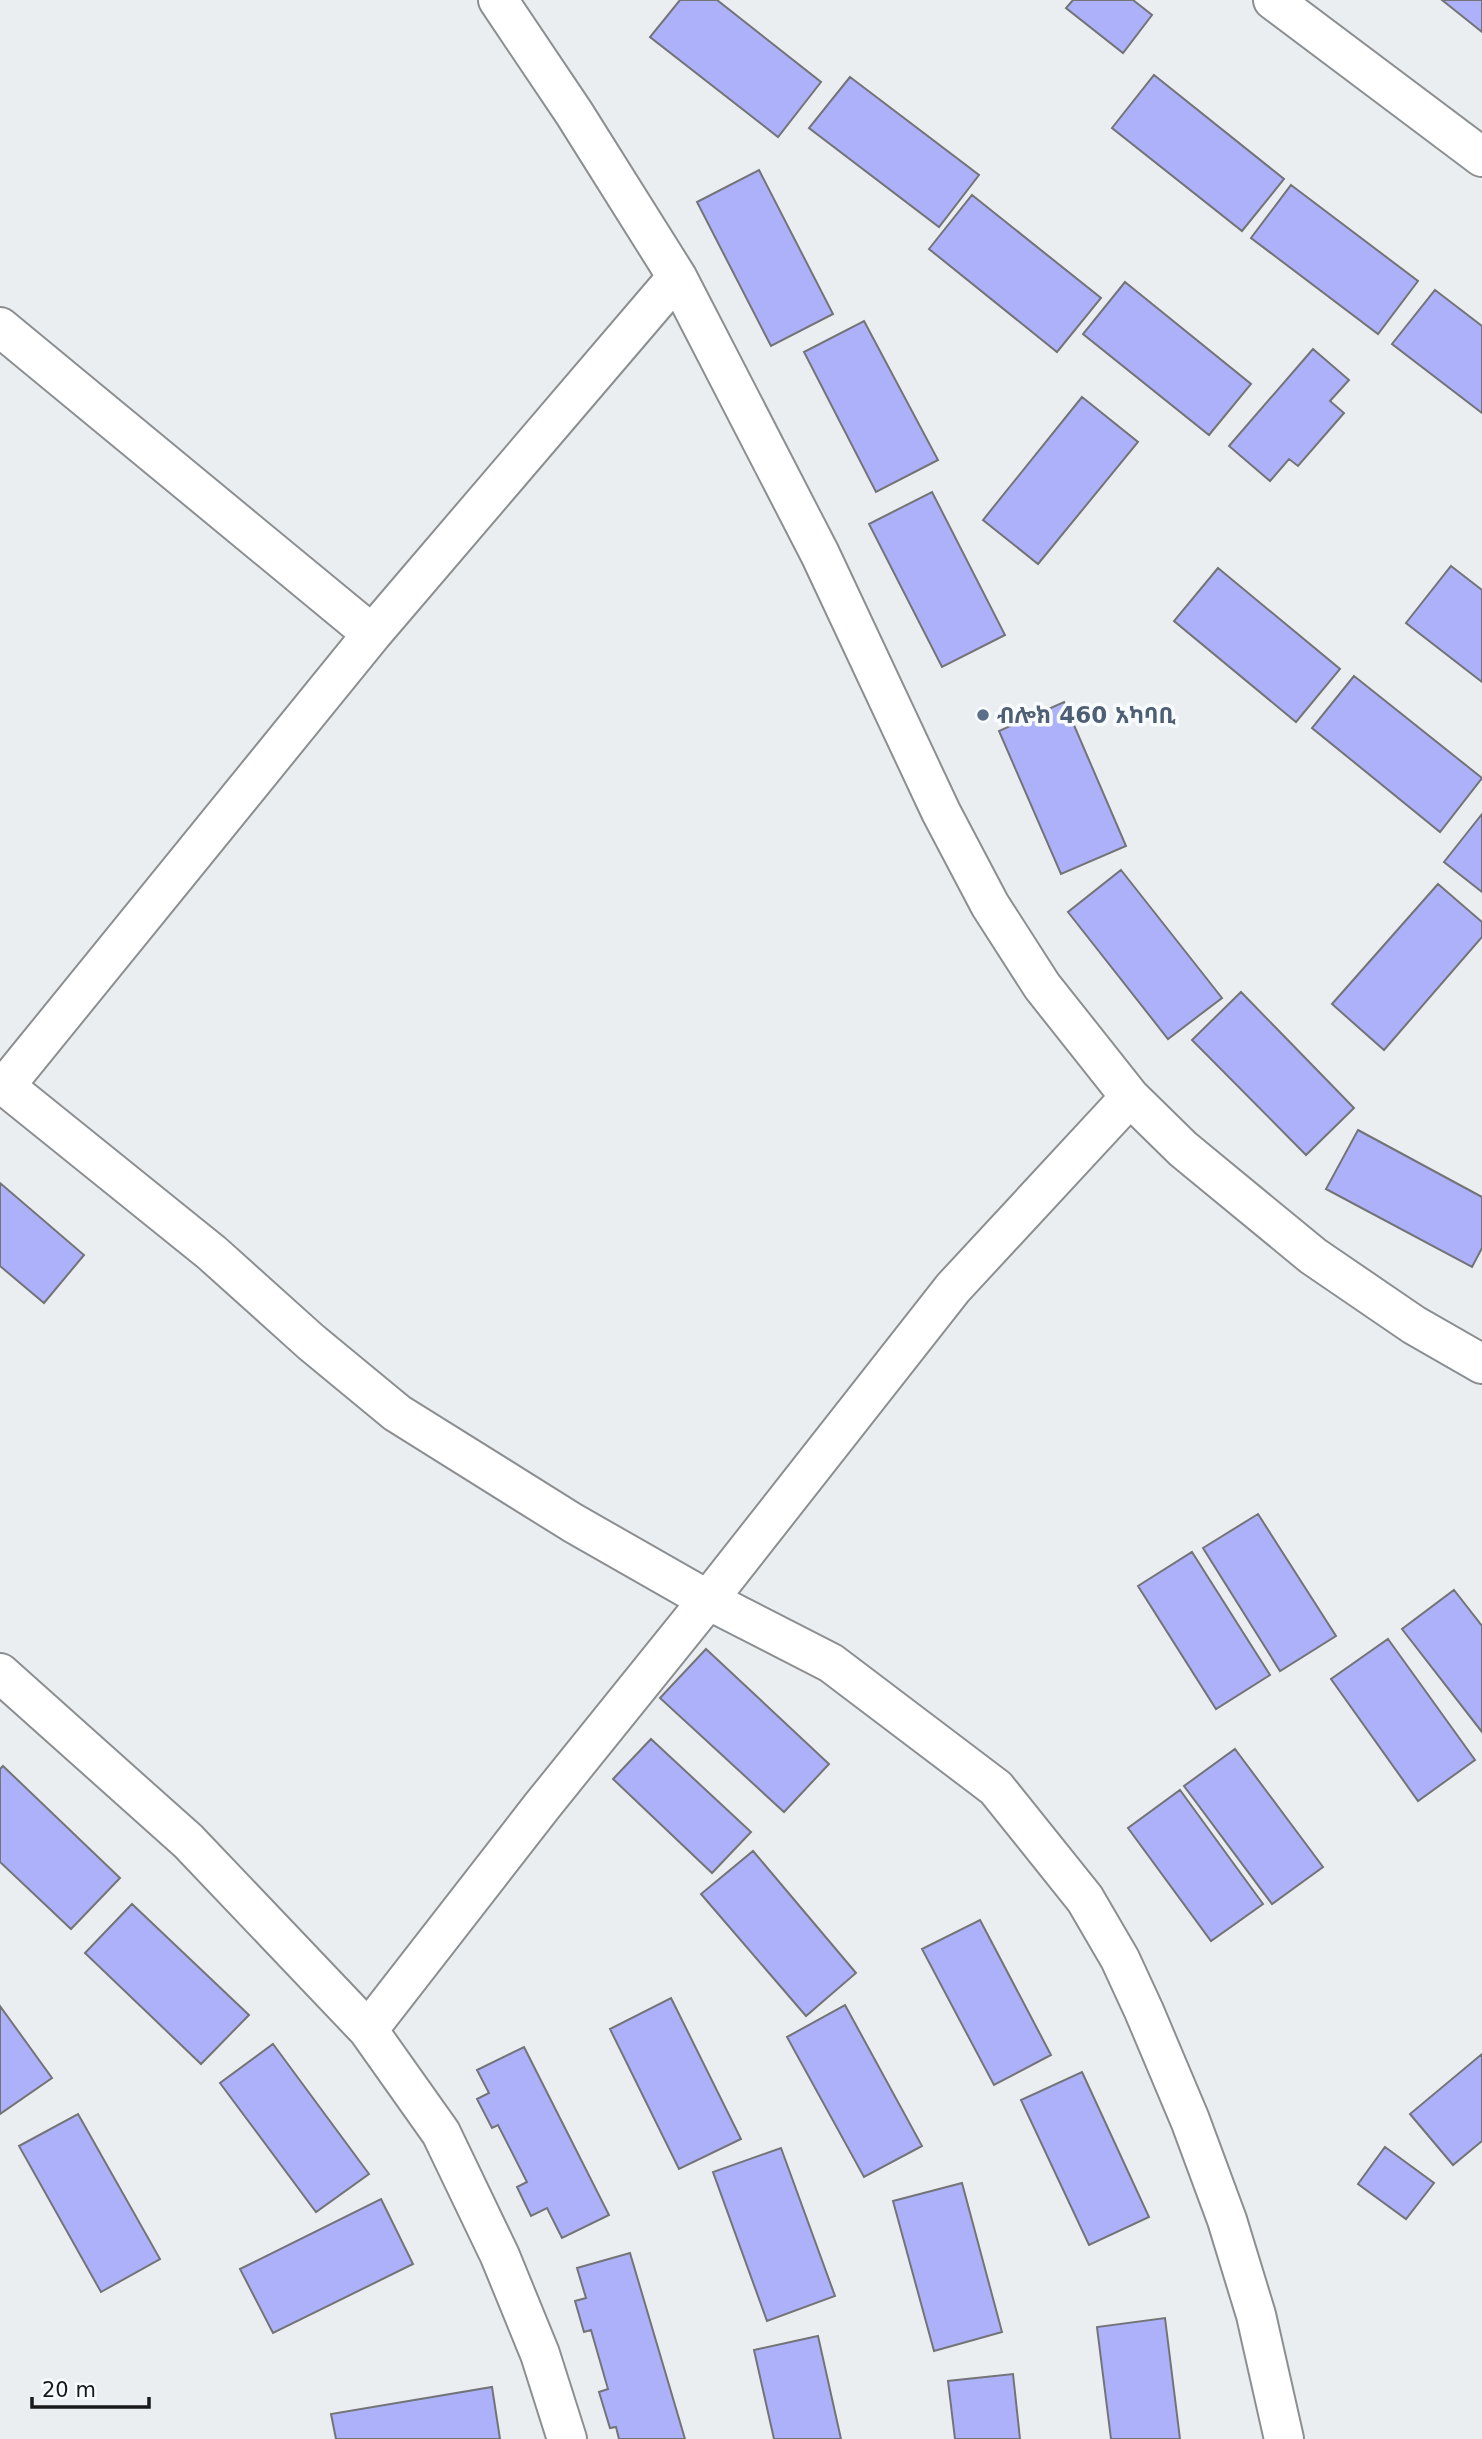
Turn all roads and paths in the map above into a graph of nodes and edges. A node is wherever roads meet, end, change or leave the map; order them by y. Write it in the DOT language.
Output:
graph roads {
  1 [pos="498,0"];
  2 [pos="1273,0"];
  3 [pos="1482,157"];
  4 [pos="677,277"];
  5 [pos="0,327"];
  6 [pos="372,634"];
  7 [pos="3,1084"];
  8 [pos="1130,1097"];
  9 [pos="1482,1364"];
  10 [pos="708,1600"];
  11 [pos="0,1673"];
  12 [pos="368,2030"];
  13 [pos="566,2439"];
  14 [pos="1284,2439"];
  1 -- 4 [label="street"];
  2 -- 3 [label="street"];
  4 -- 6 [label="street"];
  4 -- 8 [label="street"];
  5 -- 6 [label="street"];
  6 -- 7 [label="street"];
  7 -- 10 [label="street"];
  8 -- 9 [label="street"];
  8 -- 10 [label="street"];
  10 -- 12 [label="street"];
  10 -- 14 [label="street"];
  11 -- 12 [label="street"];
  12 -- 13 [label="street"];
}
